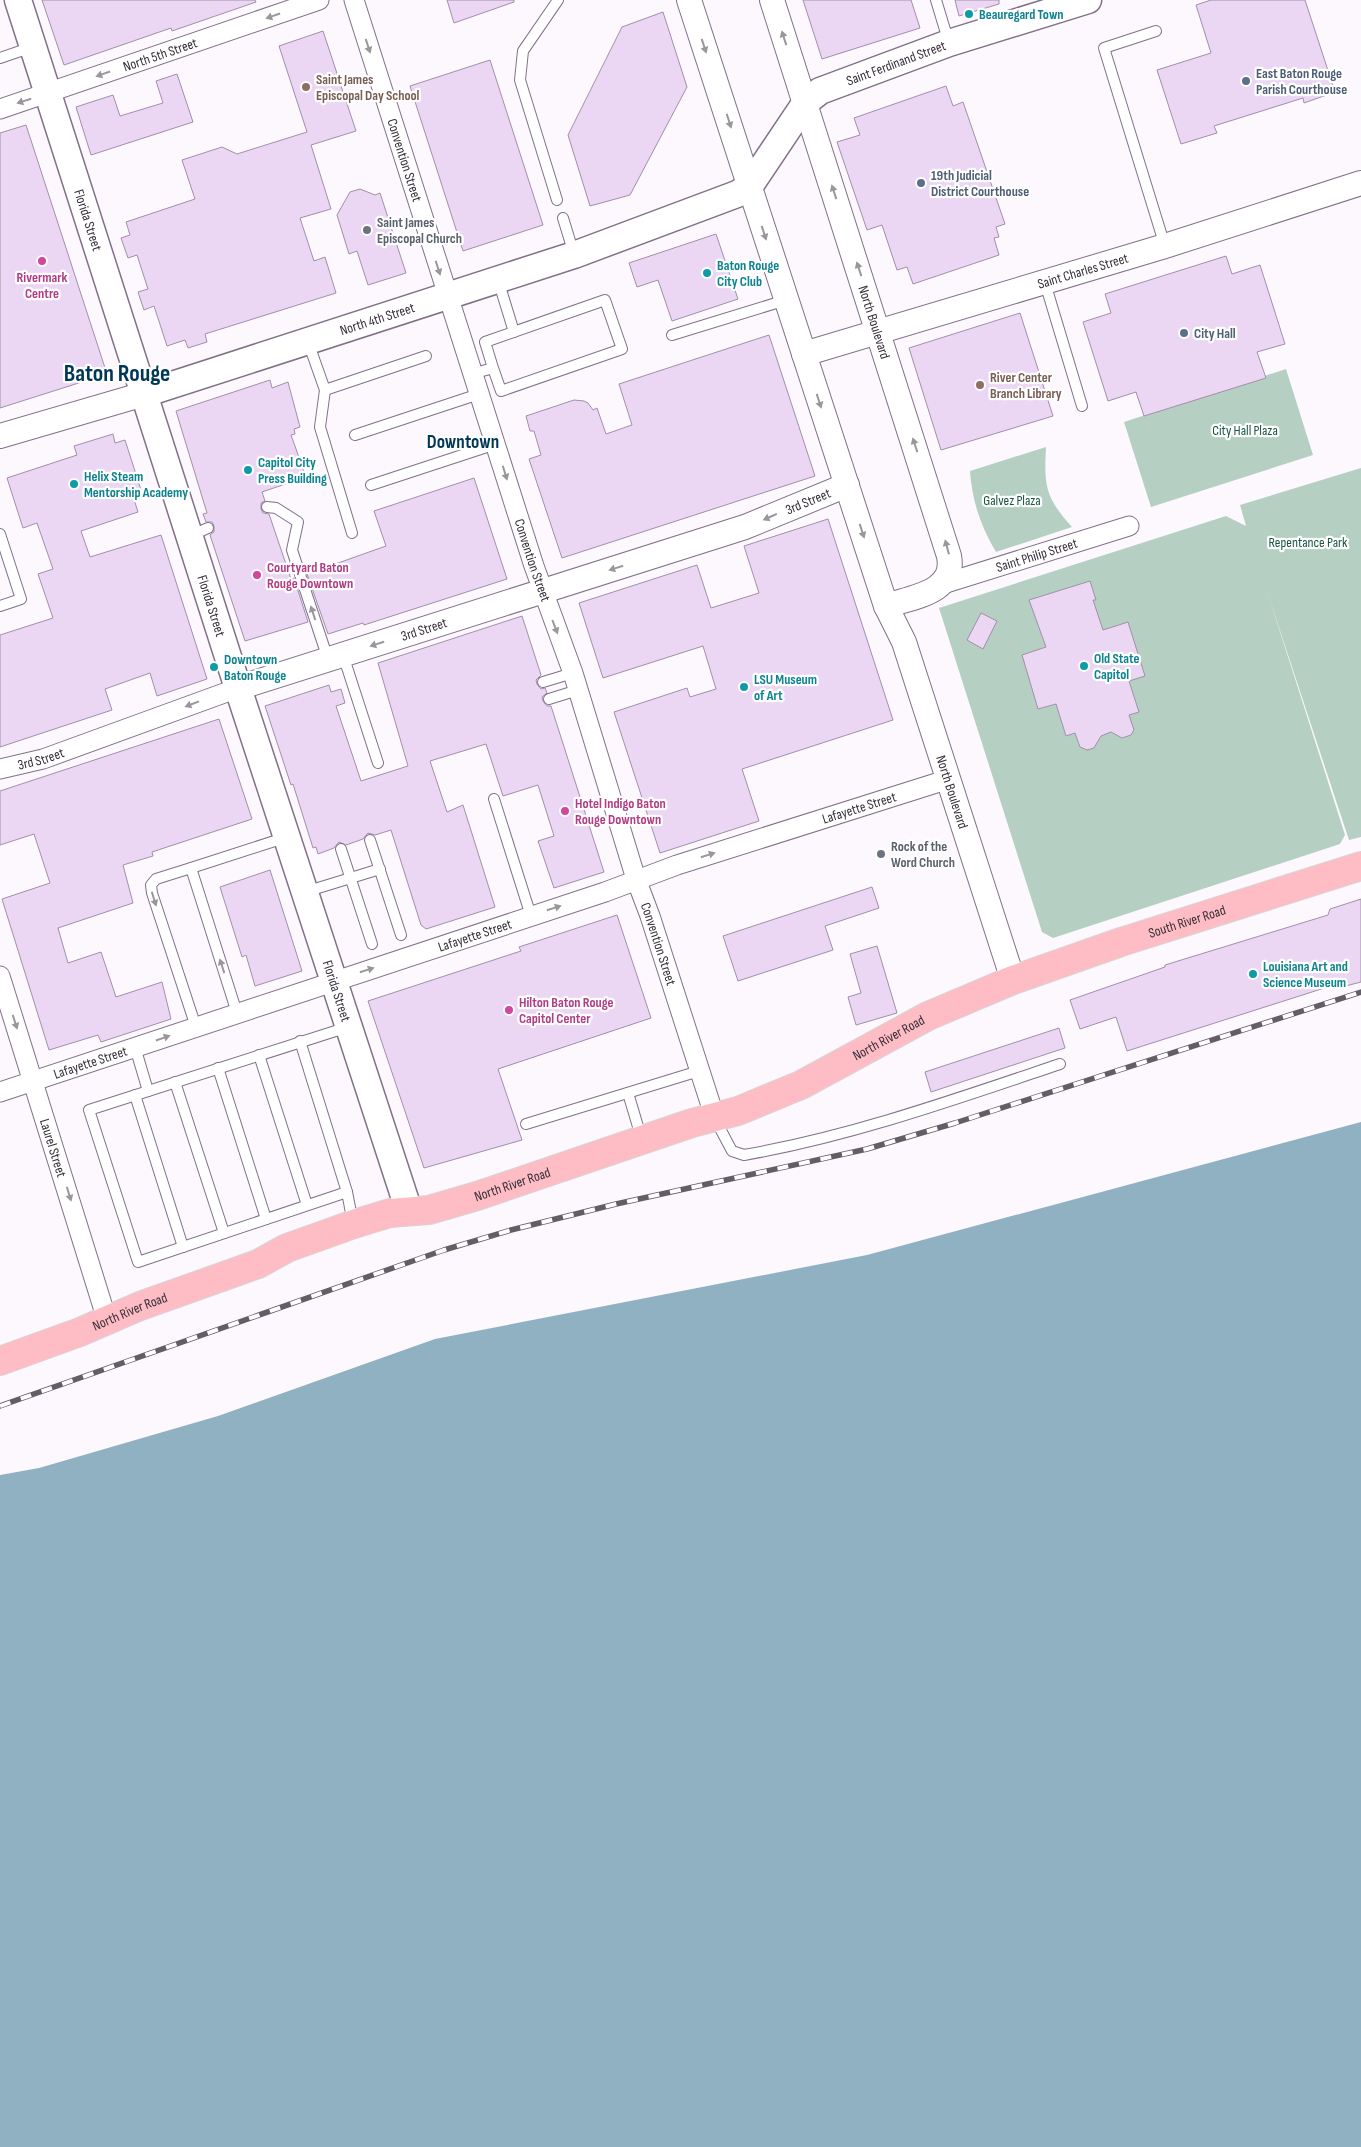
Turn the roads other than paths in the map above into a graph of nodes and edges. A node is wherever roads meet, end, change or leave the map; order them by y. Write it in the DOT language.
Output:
graph roads {
  1 [pos="18,0"];
  2 [pos="319,0"];
  3 [pos="354,0"];
  4 [pos="558,0"];
  5 [pos="689,0"];
  6 [pos="772,0"];
  7 [pos="936,0"];
  8 [pos="1088,0"];
  9 [pos="1156,31"];
  10 [pos="949,44"];
  11 [pos="33,47"];
  12 [pos="0,58"];
  13 [pos="48,93"];
  14 [pos="806,102"];
  15 [pos="0,109"];
  16 [pos="1361,183"];
  17 [pos="749,187"];
  18 [pos="557,200"];
  19 [pos="563,218"];
  20 [pos="1165,246"];
  21 [pos="574,255"];
  22 [pos="498,279"];
  23 [pos="1045,283"];
  24 [pos="447,295"];
  25 [pos="786,300"];
  26 [pos="514,332"];
  27 [pos="879,333"];
  28 [pos="672,335"];
  29 [pos="308,341"];
  30 [pos="804,354"];
  31 [pos="426,356"];
  32 [pos="493,368"];
  33 [pos="472,374"];
  34 [pos="325,390"];
  35 [pos="144,394"];
  36 [pos="479,394"];
  37 [pos="1082,406"];
  38 [pos="355,435"];
  39 [pos="0,436"];
  40 [pos="496,444"];
  41 [pos="371,485"];
  42 [pos="847,485"];
  43 [pos="267,507"];
  44 [pos="1129,526"];
  45 [pos="352,533"];
  46 [pos="0,534"];
  47 [pos="3,552"];
  48 [pos="943,584"];
  49 [pos="542,591"];
  50 [pos="0,606"];
  51 [pos="886,606"];
  52 [pos="335,657"];
  53 [pos="575,681"];
  54 [pos="543,682"];
  55 [pos="238,688"];
  56 [pos="549,699"];
  57 [pos="378,763"];
  58 [pos="0,769"];
  59 [pos="949,779"];
  60 [pos="494,799"];
  61 [pos="288,837"];
  62 [pos="370,840"];
  63 [pos="341,849"];
  64 [pos="1361,866"];
  65 [pos="191,868"];
  66 [pos="380,868"];
  67 [pos="350,878"];
  68 [pos="636,879"];
  69 [pos="305,892"];
  70 [pos="531,916"];
  71 [pos="401,935"];
  72 [pos="372,944"];
  73 [pos="0,976"];
  74 [pos="1013,980"];
  75 [pos="335,981"];
  76 [pos="4,1002"];
  77 [pos="237,1013"];
  78 [pos="196,1027"];
  79 [pos="349,1027"];
  80 [pos="300,1041"];
  81 [pos="135,1047"];
  82 [pos="259,1055"];
  83 [pos="1060,1064"];
  84 [pos="218,1068"];
  85 [pos="699,1071"];
  86 [pos="34,1081"];
  87 [pos="176,1082"];
  88 [pos="148,1091"];
  89 [pos="0,1092"];
  90 [pos="628,1093"];
  91 [pos="135,1095"];
  92 [pos="715,1118"];
  93 [pos="526,1124"];
  94 [pos="643,1141"];
  95 [pos="347,1192"];
  96 [pos="307,1206"];
  97 [pos="409,1211"];
  98 [pos="266,1219"];
  99 [pos="354,1224"];
  100 [pos="224,1233"];
  101 [pos="183,1247"];
  102 [pos="108,1320"];
  103 [pos="0,1361"];
  1 -- 11 [label="main road, Florida Street"];
  2 -- 13 [label="street, North 5th Street, one-way"];
  3 -- 24 [label="street, Convention Street, one-way"];
  4 -- 18 [label="lane"];
  5 -- 17 [label="street, North Boulevard, one-way"];
  14 -- 6 [label="street, North Boulevard, one-way"];
  7 -- 10 [label="lane"];
  8 -- 10 [label="main road, Saint Ferdinand Street"];
  9 -- 20 [label="lane"];
  10 -- 14 [label="main road, Saint Ferdinand Street"];
  11 -- 12 [label="lane"];
  11 -- 13 [label="main road, Florida Street"];
  13 -- 15 [label="street, North 5th Street, one-way"];
  13 -- 35 [label="main road, Florida Street"];
  14 -- 17 [label="main road, Saint Ferdinand Street"];
  27 -- 14 [label="street, North Boulevard, one-way"];
  16 -- 20 [label="street, Saint Charles Street"];
  17 -- 21 [label="main road, North 4th Street"];
  17 -- 25 [label="street, North Boulevard, one-way"];
  19 -- 21 [label="lane"];
  20 -- 23 [label="street, Saint Charles Street"];
  21 -- 22 [label="main road, North 4th Street"];
  22 -- 24 [label="main road, North 4th Street"];
  22 -- 26 [label="lane"];
  23 -- 27 [label="street, Saint Charles Street"];
  23 -- 37 [label="lane"];
  24 -- 29 [label="main road, North 4th Street"];
  24 -- 33 [label="street, Convention Street"];
  25 -- 28 [label="lane"];
  25 -- 30 [label="street, North Boulevard"];
  26 -- 32 [label="lane"];
  26 -- 32 [label="lane"];
  27 -- 30 [label="street, Saint Charles Street"];
  48 -- 27 [label="street, North Boulevard, one-way"];
  29 -- 34 [label="lane"];
  29 -- 35 [label="main road, North 4th Street"];
  30 -- 42 [label="street, North Boulevard, one-way"];
  31 -- 34 [label="lane"];
  32 -- 33 [label="lane"];
  33 -- 36 [label="street, Convention Street"];
  34 -- 45 [label="lane"];
  35 -- 39 [label="street, North 4th Street"];
  35 -- 55 [label="main road, Florida Street"];
  36 -- 38 [label="lane"];
  36 -- 40 [label="street, Convention Street"];
  40 -- 41 [label="lane"];
  40 -- 49 [label="street, Convention Street, one-way"];
  42 -- 49 [label="street, 3rd Street, one-way"];
  42 -- 51 [label="street, North Boulevard, one-way"];
  52 -- 43 [label="lane, one-way"];
  44 -- 48 [label="street, Saint Philip Street"];
  46 -- 47 [label="lane"];
  47 -- 50 [label="lane"];
  48 -- 51 [label="street"];
  49 -- 52 [label="street, 3rd Street, one-way"];
  49 -- 53 [label="street, Convention Street, one-way"];
  51 -- 59 [label="street, North Boulevard"];
  52 -- 55 [label="street, 3rd Street"];
  52 -- 57 [label="lane"];
  53 -- 54 [label="lane"];
  53 -- 56 [label="lane"];
  53 -- 68 [label="street, Convention Street"];
  55 -- 58 [label="street, 3rd Street, one-way"];
  55 -- 61 [label="main road, Florida Street"];
  68 -- 59 [label="street, Lafayette Street, one-way"];
  59 -- 74 [label="street, North Boulevard"];
  60 -- 70 [label="lane"];
  61 -- 65 [label="lane"];
  61 -- 69 [label="main road, Florida Street"];
  62 -- 66 [label="lane"];
  63 -- 67 [label="lane"];
  64 -- 74 [label="main road, South River Road"];
  77 -- 65 [label="lane, one-way"];
  65 -- 78 [label="lane, one-way"];
  66 -- 67 [label="lane"];
  66 -- 71 [label="lane"];
  67 -- 69 [label="lane"];
  67 -- 72 [label="lane"];
  70 -- 68 [label="street, Lafayette Street, one-way"];
  68 -- 85 [label="street, Convention Street"];
  69 -- 75 [label="main road, Florida Street"];
  75 -- 70 [label="street, Lafayette Street, one-way"];
  73 -- 76 [label="street, Laurel Street"];
  74 -- 92 [label="main road, North River Road"];
  75 -- 77 [label="street, Lafayette Street"];
  75 -- 79 [label="main road, Florida Street"];
  76 -- 86 [label="street, Laurel Street, one-way"];
  77 -- 78 [label="street, Lafayette Street"];
  81 -- 78 [label="street, Lafayette Street, one-way"];
  79 -- 80 [label="lane"];
  79 -- 97 [label="main road, Florida Street"];
  80 -- 82 [label="lane"];
  80 -- 95 [label="lane"];
  81 -- 86 [label="street, Lafayette Street"];
  81 -- 88 [label="lane"];
  82 -- 84 [label="lane"];
  82 -- 96 [label="lane"];
  83 -- 92 [label="lane"];
  84 -- 87 [label="lane"];
  84 -- 98 [label="lane"];
  85 -- 90 [label="lane"];
  85 -- 92 [label="street, Convention Street"];
  86 -- 89 [label="street, Lafayette Street"];
  86 -- 102 [label="street, Laurel Street, one-way"];
  87 -- 88 [label="lane"];
  87 -- 100 [label="lane"];
  88 -- 91 [label="lane"];
  90 -- 93 [label="lane"];
  90 -- 94 [label="lane"];
  91 -- 101 [label="lane"];
  91 -- 101 [label="lane"];
  92 -- 94 [label="main road, North River Road"];
  94 -- 97 [label="main road, North River Road"];
  95 -- 96 [label="lane"];
  95 -- 99 [label="lane"];
  96 -- 98 [label="lane"];
  97 -- 99 [label="main road, North River Road"];
  98 -- 100 [label="lane"];
  99 -- 102 [label="main road, North River Road"];
  100 -- 101 [label="lane"];
  102 -- 103 [label="main road, North River Road"];
}
